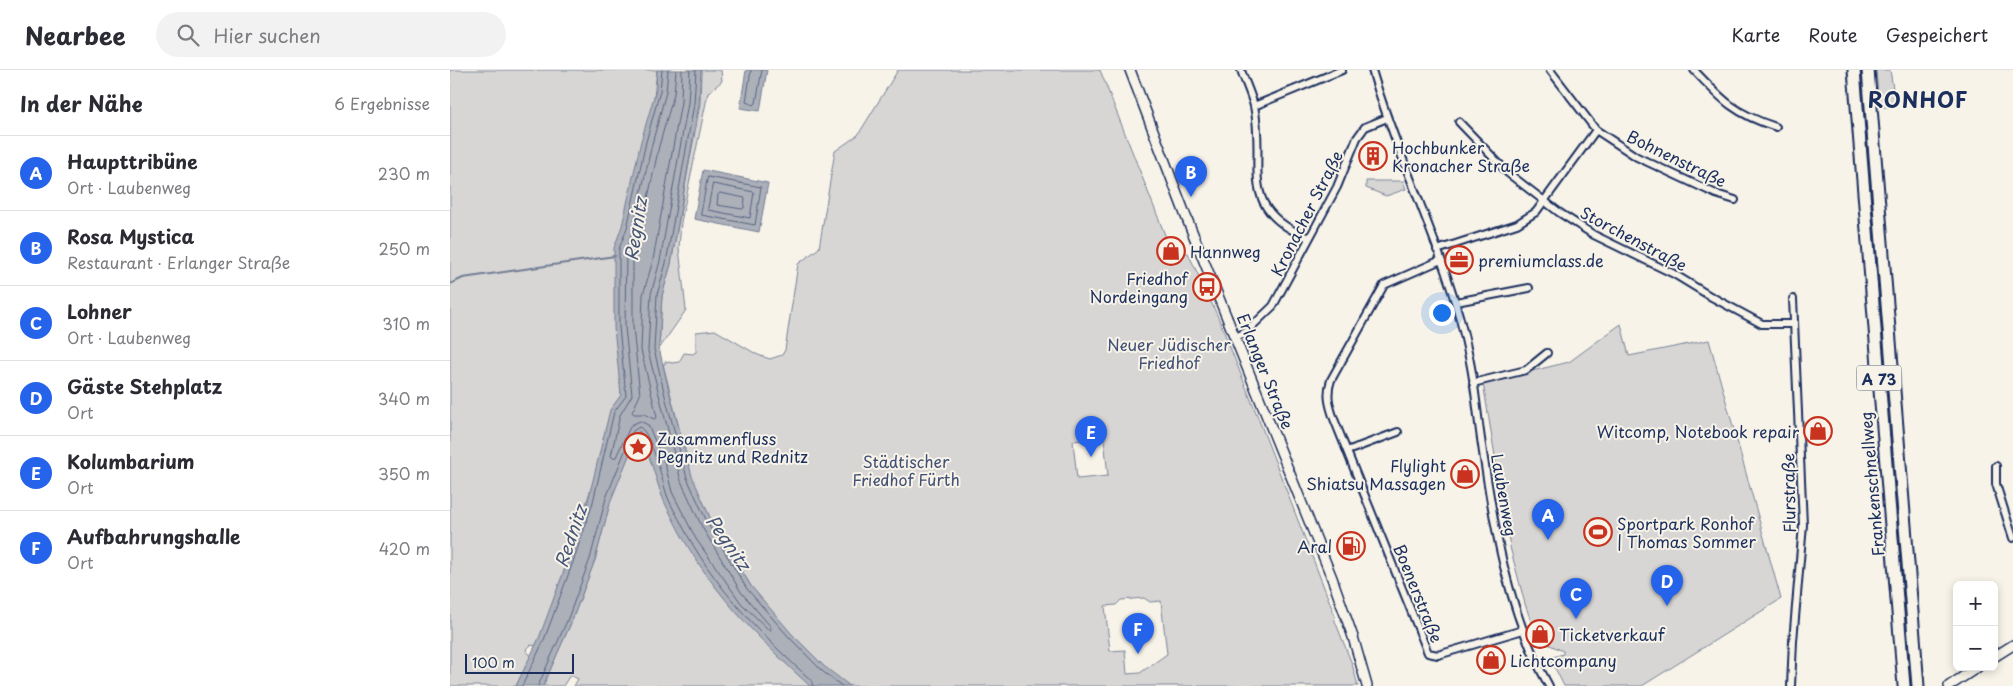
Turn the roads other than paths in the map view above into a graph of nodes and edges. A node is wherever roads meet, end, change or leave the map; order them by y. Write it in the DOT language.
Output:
graph roads {
  1 [pos="1130,70"];
  2 [pos="1241,70"];
  3 [pos="1342,70"];
  4 [pos="1372,70"];
  5 [pos="1550,70"];
  6 [pos="1694,70"];
  7 [pos="1854,70"];
  8 [pos="1868,70"];
  9 [pos="1254,106"];
  10 [pos="1387,118"];
  11 [pos="1459,122"];
  12 [pos="1776,127"];
  13 [pos="1596,130"];
  14 [pos="1735,200"];
  15 [pos="1544,201"];
  16 [pos="1309,238"];
  17 [pos="1437,250"];
  18 [pos="1441,260"];
  19 [pos="1529,288"];
  20 [pos="1793,299"];
  21 [pos="1456,302"];
  22 [pos="1793,324"];
  23 [pos="1236,337"];
  24 [pos="1547,353"];
  25 [pos="1473,383"];
  26 [pos="1398,432"];
  27 [pos="1347,451"];
  28 [pos="1996,466"];
  29 [pos="2013,538"];
  30 [pos="1524,630"];
  31 [pos="2013,645"];
  32 [pos="1998,654"];
  33 [pos="1972,671"];
  34 [pos="1367,686"];
  35 [pos="1549,686"];
  36 [pos="1791,686"];
  37 [pos="1904,686"];
  38 [pos="1918,686"];
  39 [pos="1949,686"];
  1 -- 23 [label="main road, Erlanger Straße"];
  2 -- 9 [label="street"];
  3 -- 9 [label="street"];
  4 -- 10 [label="street"];
  5 -- 13 [label="street, Bohnenstraße"];
  6 -- 12 [label="street"];
  7 -- 37 [label="highway, Frankenschnellweg / A 73"];
  8 -- 38 [label="highway, Frankenschnellweg / A 73"];
  9 -- 16 [label="street"];
  10 -- 16 [label="street, Kronacher Straße"];
  10 -- 17 [label="street, Laubenweg"];
  11 -- 15 [label="street, Storchenstraße"];
  13 -- 14 [label="street, Bohnenstraße"];
  13 -- 15 [label="street"];
  15 -- 17 [label="street"];
  15 -- 22 [label="street, Storchenstraße"];
  16 -- 23 [label="street, Kronacher Straße"];
  17 -- 18 [label="street, Laubenweg"];
  18 -- 21 [label="street, Laubenweg"];
  18 -- 27 [label="street, Boenerstraße"];
  19 -- 21 [label="street"];
  20 -- 22 [label="street, Flurstraße"];
  21 -- 25 [label="street, Laubenweg"];
  22 -- 36 [label="street, Flurstraße"];
  23 -- 34 [label="main road, Erlanger Straße"];
  24 -- 25 [label="street"];
  25 -- 30 [label="street, Laubenweg"];
  26 -- 27 [label="street"];
  27 -- 30 [label="street, Boenerstraße"];
  28 -- 29 [label="street"];
  30 -- 35 [label="street, Laubenweg"];
  31 -- 32 [label="main road"];
  33 -- 39 [label="main road"];
}
